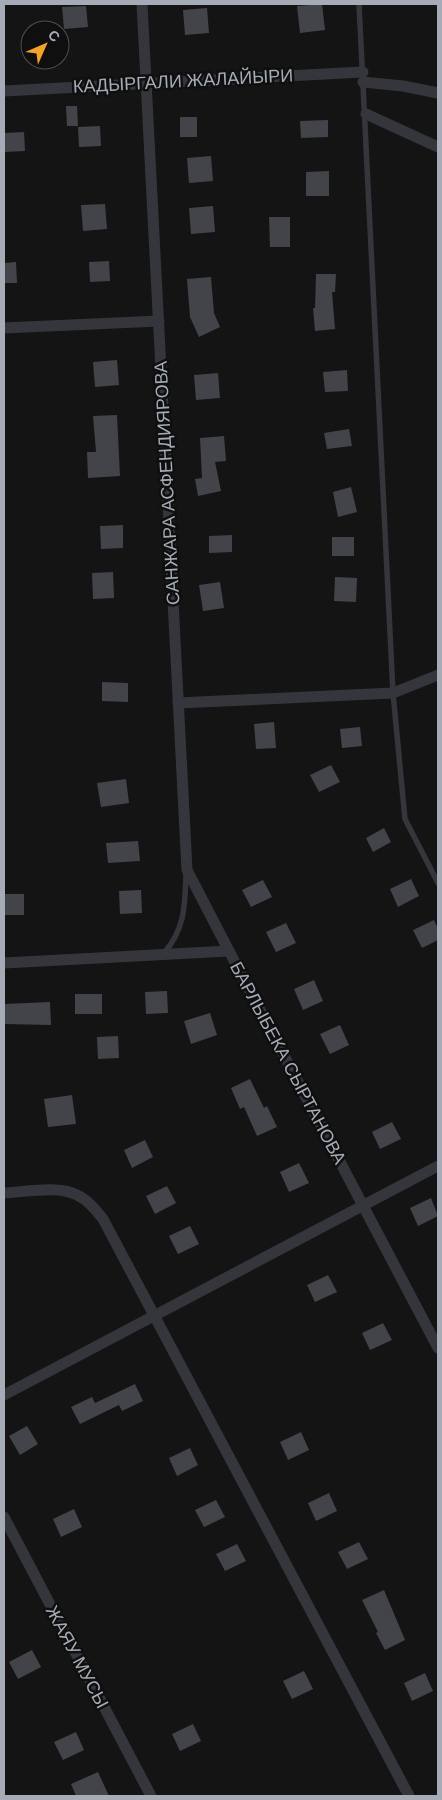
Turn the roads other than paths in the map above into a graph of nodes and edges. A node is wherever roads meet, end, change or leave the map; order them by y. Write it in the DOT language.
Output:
graph roads {
  1 [pos="142,4"];
  2 [pos="359,4"];
  3 [pos="363,77"];
  4 [pos="147,83"];
  5 [pos="4,91"];
  6 [pos="438,93"];
  7 [pos="366,114"];
  8 [pos="438,148"];
  9 [pos="159,320"];
  10 [pos="4,328"];
  11 [pos="438,675"];
  12 [pos="393,693"];
  13 [pos="178,703"];
  14 [pos="187,870"];
  15 [pos="438,883"];
  16 [pos="229,952"];
  17 [pos="161,955"];
  18 [pos="4,963"];
  19 [pos="438,1166"];
  20 [pos="4,1193"];
  21 [pos="363,1206"];
  22 [pos="155,1316"];
  23 [pos="438,1348"];
  24 [pos="4,1395"];
  25 [pos="4,1517"];
  26 [pos="151,1796"];
  27 [pos="409,1796"];
  1 -- 4 [label="street, САНЖАРА АСФЕНДИЯРОВА"];
  2 -- 3 [label="lane"];
  3 -- 4 [label="street, КАДЫРГАЛИ ЖАЛАЙЫРИ"];
  3 -- 6 [label="street, КАДЫРГАЛИ ЖАЛАЙЫРИ"];
  3 -- 7 [label="lane"];
  4 -- 5 [label="street, КАДЫРГАЛИ ЖАЛАЙЫРИ"];
  4 -- 9 [label="street, САНЖАРА АСФЕНДИЯРОВА"];
  7 -- 8 [label="street"];
  7 -- 12 [label="lane"];
  9 -- 10 [label="street"];
  9 -- 13 [label="street, САНЖАРА АСФЕНДИЯРОВА"];
  11 -- 12 [label="street"];
  12 -- 13 [label="street"];
  12 -- 15 [label="lane"];
  13 -- 14 [label="street, САНЖАРА АСФЕНДИЯРОВА"];
  14 -- 16 [label="street, САНЖАРА АСФЕНДИЯРОВА"];
  14 -- 17 [label="lane"];
  16 -- 17 [label="street, БАРЛЫБЕКА СЫРТАНОВА"];
  16 -- 21 [label="street, БАРЛЫБЕКА СЫРТАНОВА"];
  17 -- 18 [label="street, БАРЛЫБЕКА СЫРТАНОВА"];
  19 -- 21 [label="street"];
  20 -- 22 [label="street"];
  21 -- 22 [label="street"];
  21 -- 23 [label="street, БАРЛЫБЕКА СЫРТАНОВА"];
  22 -- 24 [label="street"];
  22 -- 27 [label="street"];
  25 -- 26 [label="street, ЖАЯУ МУСЫ"];
}
